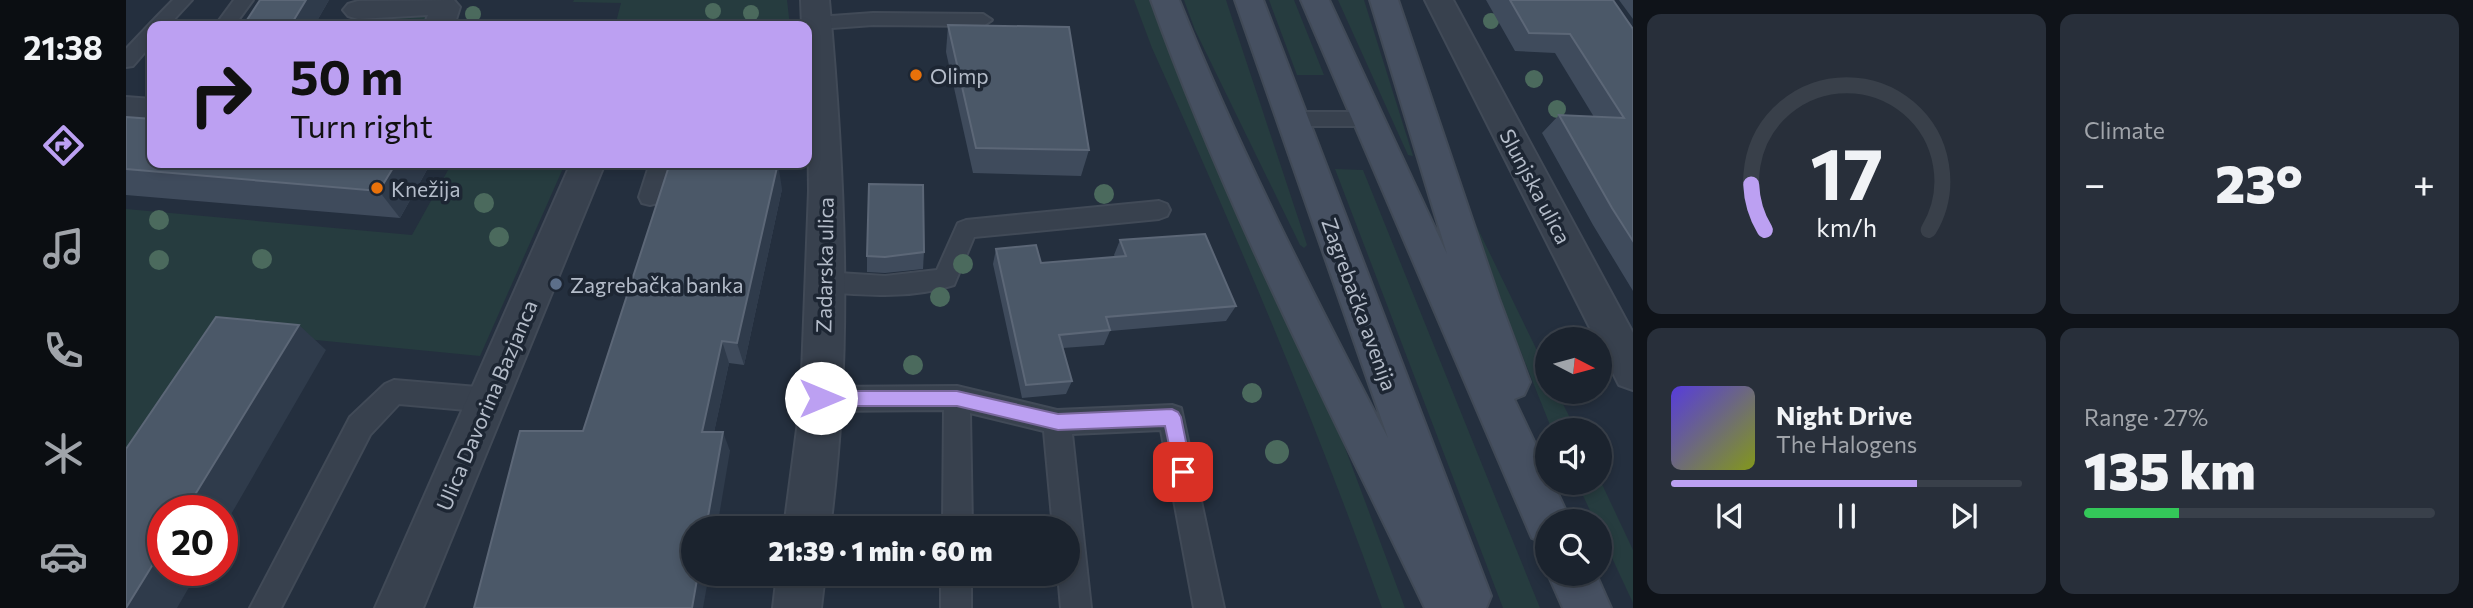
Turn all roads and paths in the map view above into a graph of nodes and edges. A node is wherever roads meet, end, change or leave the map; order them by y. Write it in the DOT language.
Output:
graph roads {
  1 [pos="183,0"];
  2 [pos="244,0"];
  3 [pos="1165,0"];
  4 [pos="1249,0"];
  5 [pos="1315,0"];
  6 [pos="1384,0"];
  7 [pos="1439,0"];
  8 [pos="817,11"];
  9 [pos="358,12"];
  10 [pos="983,20"];
  11 [pos="163,21"];
  12 [pos="228,21"];
  13 [pos="441,21"];
  14 [pos="147,38"];
  15 [pos="126,61"];
  16 [pos="814,61"];
  17 [pos="126,108"];
  18 [pos="147,110"];
  19 [pos="1292,119"];
  20 [pos="1366,119"];
  21 [pos="816,163"];
  22 [pos="586,168"];
  23 [pos="659,168"];
  24 [pos="650,197"];
  25 [pos="1159,210"];
  26 [pos="823,282"];
  27 [pos="1633,372"];
  28 [pos="821,398"];
  29 [pos="957,398"];
  30 [pos="489,400"];
  31 [pos="1058,422"];
  32 [pos="1542,509"];
  33 [pos="1556,509"];
  34 [pos="808,516"];
  35 [pos="957,516"];
  36 [pos="800,586"];
  37 [pos="956,586"];
  38 [pos="1577,586"];
  39 [pos="1587,586"];
  40 [pos="265,608"];
  41 [pos="399,608"];
  42 [pos="797,608"];
  43 [pos="956,608"];
  44 [pos="1076,608"];
  45 [pos="1209,608"];
  46 [pos="1450,608"];
  47 [pos="1472,608"];
  48 [pos="1587,608"];
  49 [pos="1595,608"];
  1 -- 11 [label="lane"];
  2 -- 12 [label="lane"];
  3 -- 46 [label="main road"];
  4 -- 19 [label="main road, Zagrebačka avenija"];
  5 -- 20 [label="main road"];
  6 -- 33 [label="main road"];
  7 -- 27 [label="street, Slunjska ulica"];
  8 -- 10 [label="lane"];
  8 -- 16 [label="street, Zadarska ulica"];
  9 -- 13 [label="street"];
  14 -- 15 [label="lane"];
  16 -- 21 [label="street, Zadarska ulica"];
  17 -- 18 [label="street"];
  19 -- 20 [label="lane"];
  19 -- 47 [label="main road, Zagrebačka avenija"];
  20 -- 32 [label="main road"];
  21 -- 26 [label="street, Zadarska ulica"];
  22 -- 30 [label="street, Ulica Davorina Bazjanca"];
  23 -- 24 [label="lane"];
  25 -- 26 [label="lane"];
  26 -- 28 [label="street, Zadarska ulica"];
  28 -- 29 [label="lane"];
  28 -- 34 [label="street, Zadarska ulica"];
  29 -- 31 [label="lane"];
  29 -- 35 [label="lane"];
  30 -- 40 [label="lane"];
  30 -- 41 [label="street, Ulica Davorina Bazjanca"];
  31 -- 44 [label="lane"];
  31 -- 45 [label="lane"];
  36 -- 42 [label="street"];
  37 -- 43 [label="lane"];
  38 -- 48 [label="main road"];
  39 -- 49 [label="main road"];
}
